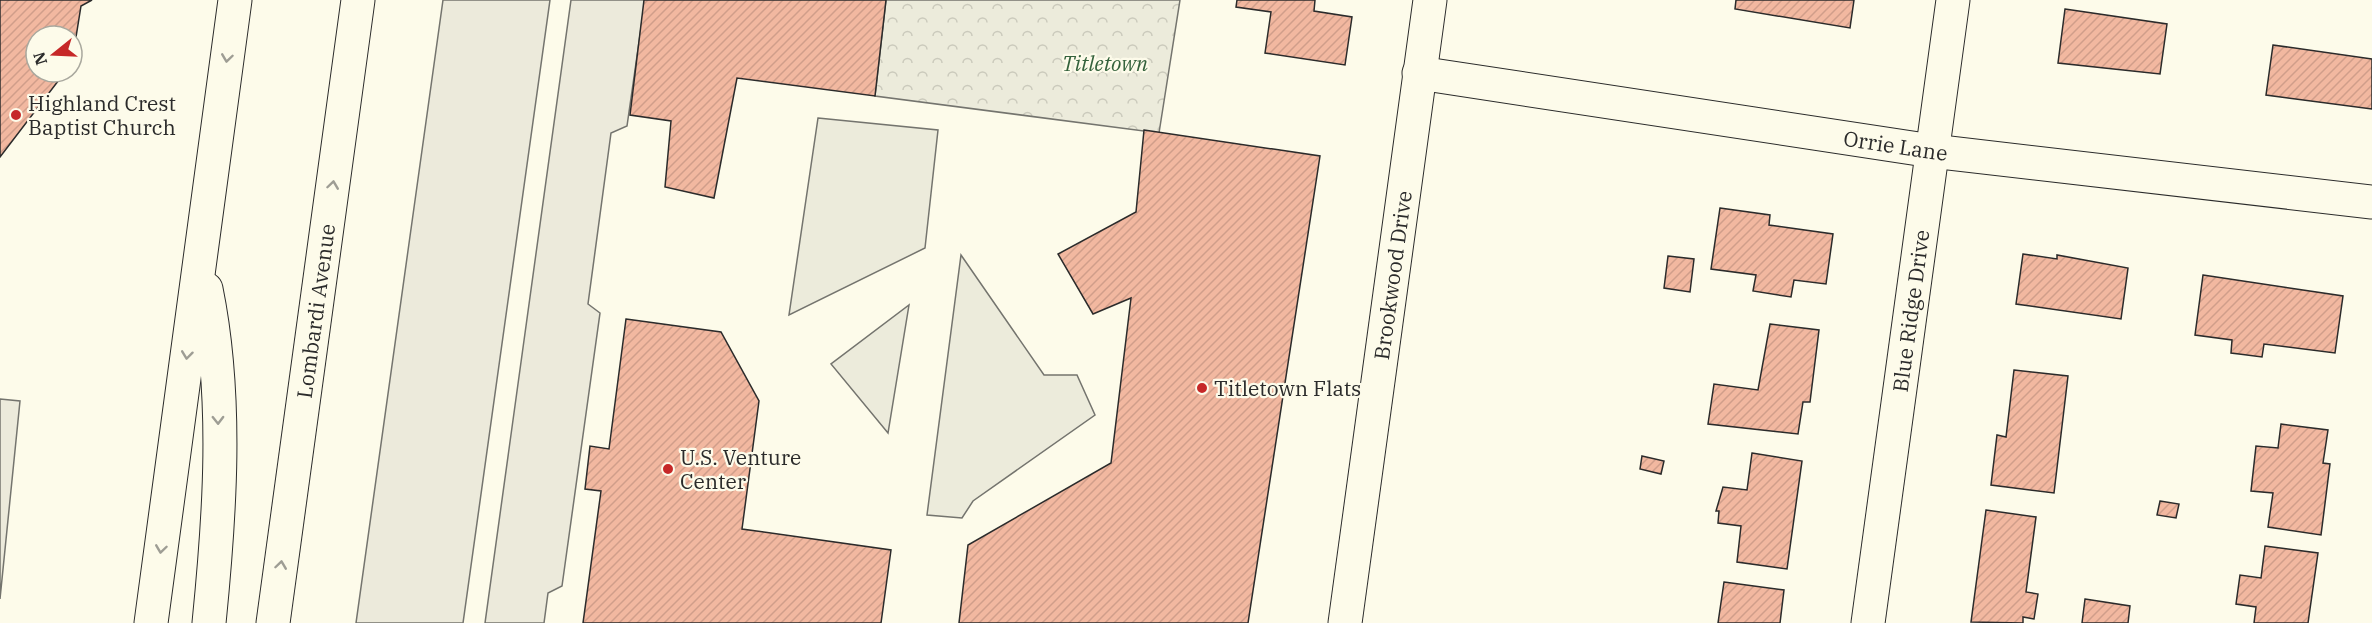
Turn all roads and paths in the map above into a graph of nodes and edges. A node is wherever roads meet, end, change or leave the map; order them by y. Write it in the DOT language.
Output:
graph roads {
  1 [pos="235,0"];
  2 [pos="358,0"];
  3 [pos="1430,0"];
  4 [pos="1953,0"];
  5 [pos="1419,73"];
  6 [pos="1932,151"];
  7 [pos="2372,202"];
  8 [pos="199,258"];
  9 [pos="151,623"];
  10 [pos="209,623"];
  11 [pos="273,623"];
  12 [pos="1345,623"];
  13 [pos="1868,623"];
  1 -- 8 [label="street, one-way"];
  11 -- 2 [label="street, Lombardi Avenue, one-way"];
  3 -- 5 [label="street, Brookwood Drive"];
  4 -- 6 [label="street, Blue Ridge Drive"];
  5 -- 6 [label="street, Orrie Lane"];
  5 -- 12 [label="street, Brookwood Drive"];
  6 -- 7 [label="street, Orrie Lane"];
  6 -- 13 [label="street, Blue Ridge Drive"];
  8 -- 9 [label="street, one-way"];
  8 -- 10 [label="street, one-way"];
}
